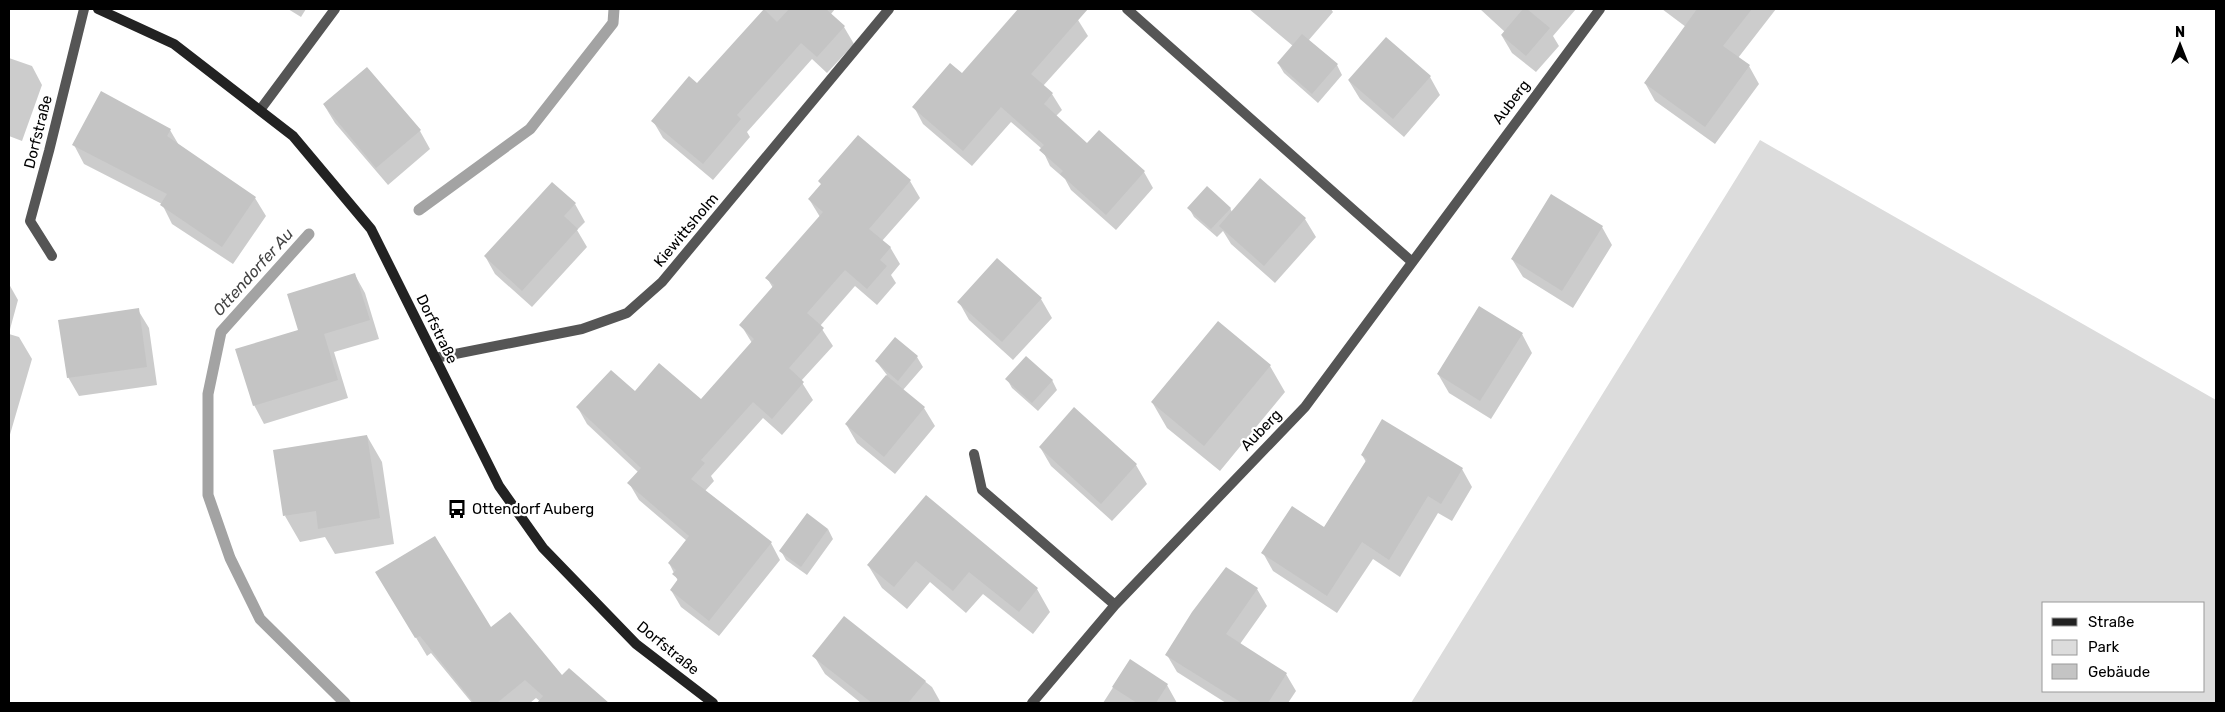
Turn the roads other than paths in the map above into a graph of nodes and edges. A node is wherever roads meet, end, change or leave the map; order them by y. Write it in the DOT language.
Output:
graph roads {
  1 [pos="84,9"];
  2 [pos="98,9"];
  3 [pos="336,9"];
  4 [pos="889,9"];
  5 [pos="1127,9"];
  6 [pos="1600,9"];
  7 [pos="260,110"];
  8 [pos="52,256"];
  9 [pos="1411,261"];
  10 [pos="435,358"];
  11 [pos="974,454"];
  12 [pos="1115,605"];
  13 [pos="713,703"];
  14 [pos="1032,703"];
  1 -- 8 [label="street, Dorfstraße"];
  2 -- 7 [label="main road, Dorfstraße"];
  3 -- 7 [label="street"];
  4 -- 10 [label="street, Kiewittsholm"];
  5 -- 9 [label="street"];
  6 -- 9 [label="street, Auberg"];
  7 -- 10 [label="main road, Dorfstraße"];
  9 -- 12 [label="street, Auberg"];
  10 -- 13 [label="main road, Dorfstraße"];
  11 -- 12 [label="street"];
  12 -- 14 [label="street, Auberg"];
}
